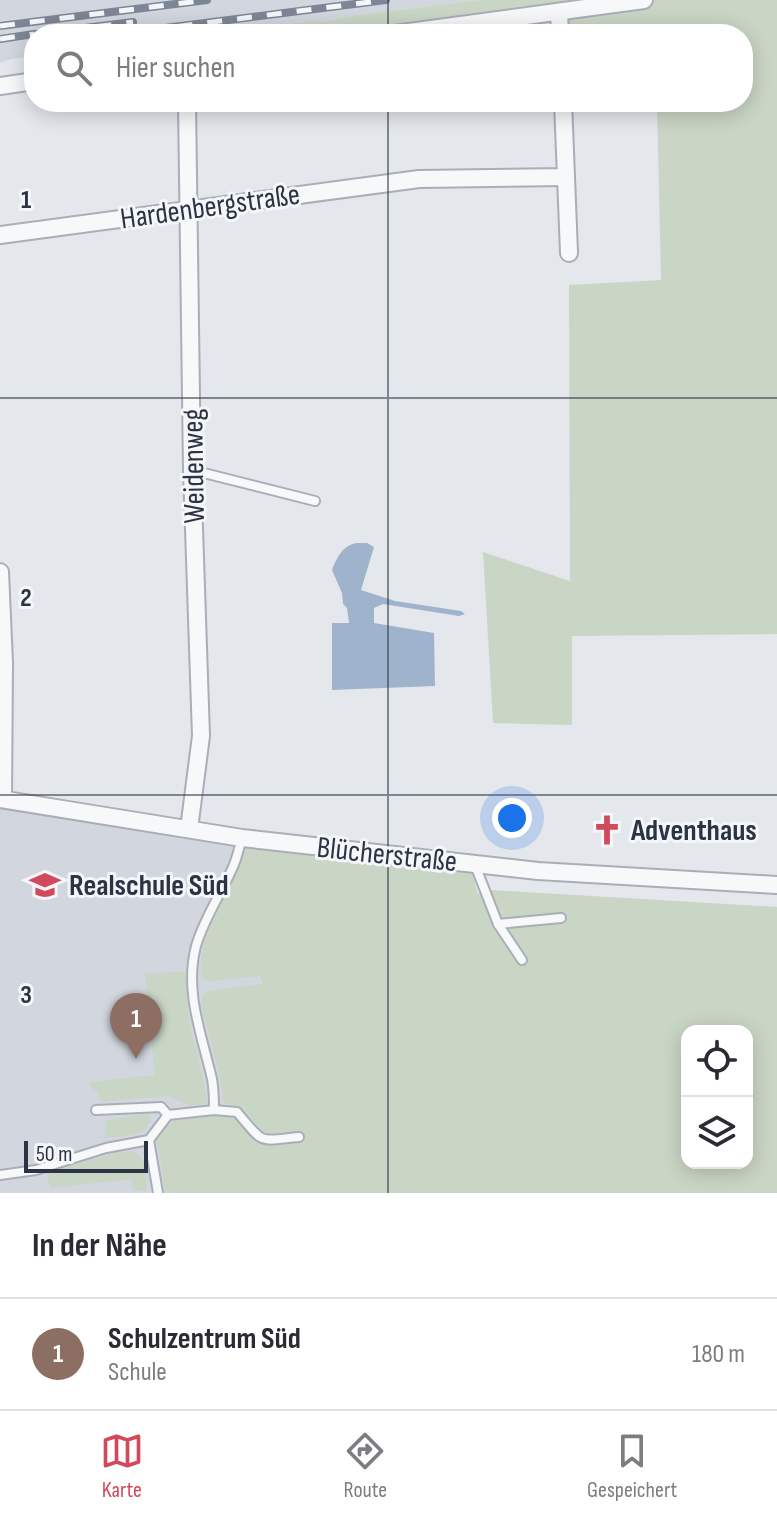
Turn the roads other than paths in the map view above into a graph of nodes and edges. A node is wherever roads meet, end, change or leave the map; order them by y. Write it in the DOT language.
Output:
graph roads {
  1 [pos="644,0"];
  2 [pos="559,12"];
  3 [pos="469,24"];
  4 [pos="560,24"];
  5 [pos="24,82"];
  6 [pos="0,86"];
  7 [pos="187,112"];
  8 [pos="563,112"];
  9 [pos="566,177"];
  10 [pos="190,209"];
  11 [pos="0,235"];
  12 [pos="569,253"];
  13 [pos="192,470"];
  14 [pos="315,501"];
  15 [pos="0,572"];
  16 [pos="1,799"];
  17 [pos="189,829"];
  18 [pos="242,838"];
  19 [pos="475,864"];
  20 [pos="777,885"];
  21 [pos="561,918"];
  22 [pos="498,924"];
  23 [pos="522,960"];
  24 [pos="96,1110"];
  25 [pos="214,1110"];
  26 [pos="168,1115"];
  27 [pos="299,1137"];
  28 [pos="149,1140"];
  29 [pos="0,1175"];
  30 [pos="158,1193"];
  1 -- 2 [label="street"];
  2 -- 3 [label="street"];
  2 -- 4 [label="street"];
  5 -- 6 [label="street"];
  7 -- 10 [label="street, Weidenweg"];
  8 -- 9 [label="street"];
  9 -- 10 [label="street, Hardenbergstraße"];
  9 -- 12 [label="street"];
  10 -- 11 [label="street, Hardenbergstraße"];
  10 -- 13 [label="street, Weidenweg"];
  13 -- 14 [label="lane"];
  13 -- 17 [label="street, Weidenweg"];
  15 -- 16 [label="street"];
  16 -- 17 [label="street, Blücherstraße"];
  17 -- 18 [label="street, Blücherstraße"];
  18 -- 19 [label="street, Blücherstraße"];
  18 -- 25 [label="lane"];
  19 -- 20 [label="street, Blücherstraße"];
  19 -- 22 [label="lane"];
  21 -- 22 [label="lane"];
  22 -- 23 [label="lane"];
  24 -- 26 [label="lane"];
  25 -- 26 [label="lane"];
  25 -- 27 [label="lane"];
  26 -- 28 [label="lane"];
  28 -- 29 [label="lane"];
  28 -- 30 [label="lane"];
}
